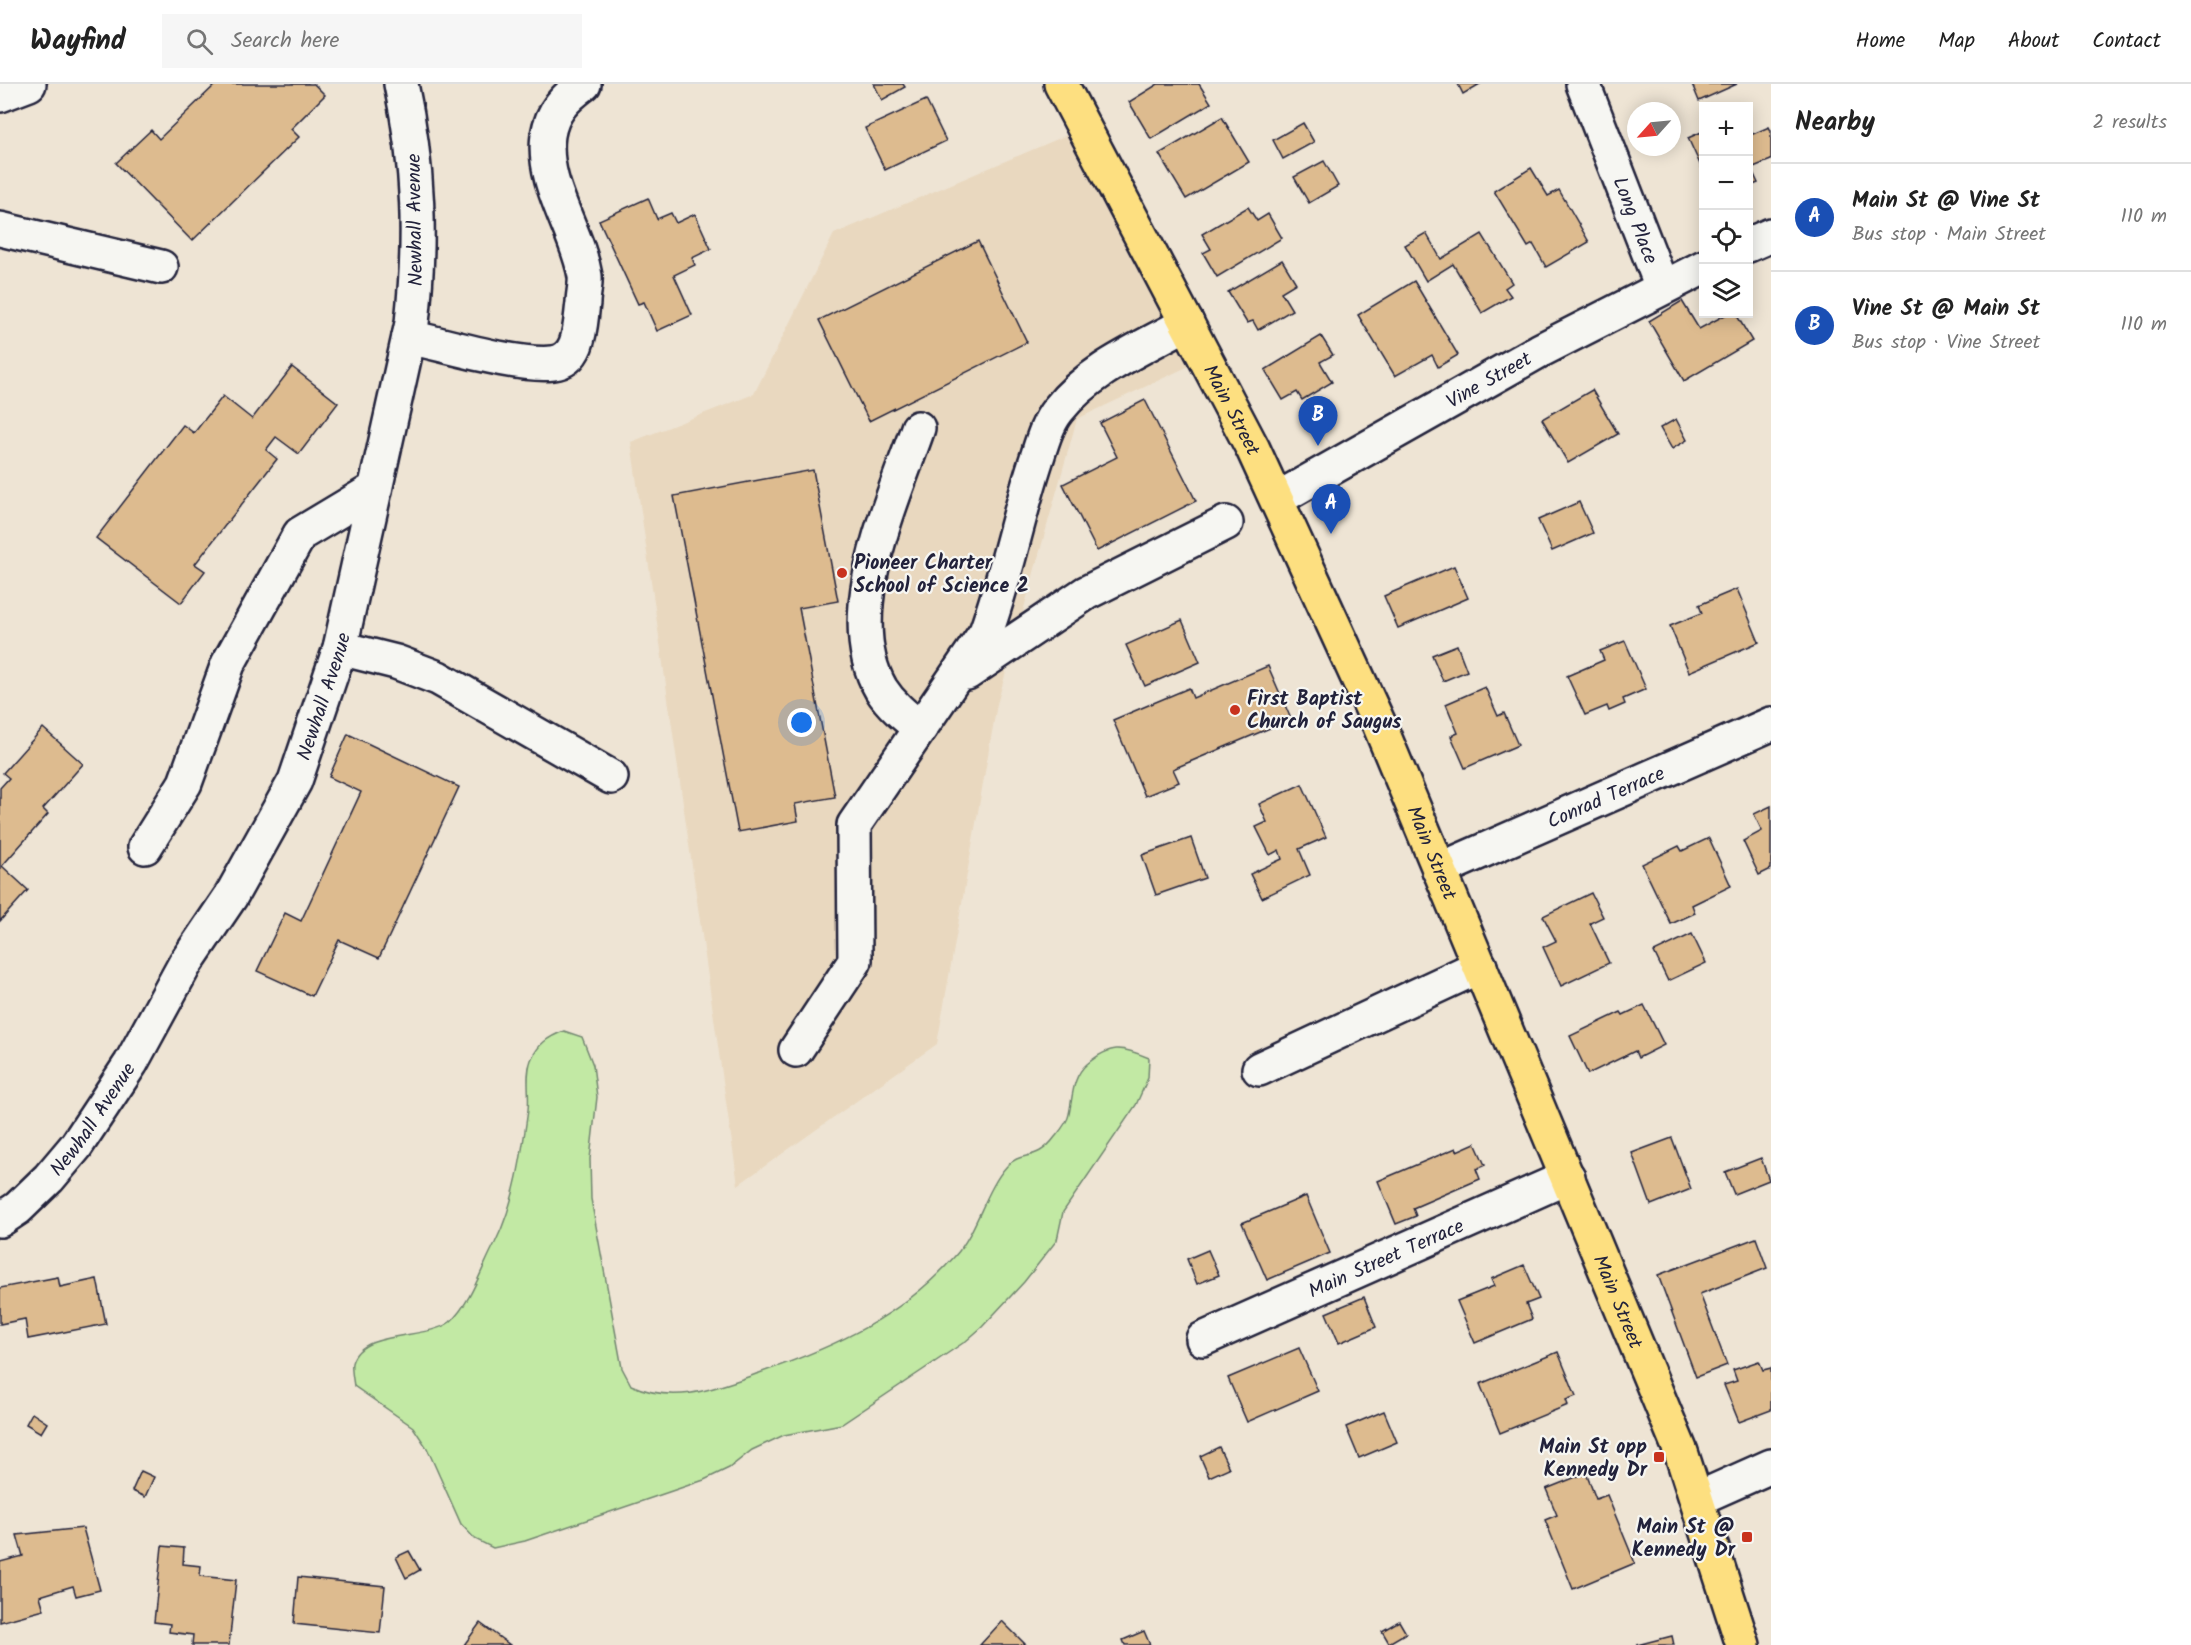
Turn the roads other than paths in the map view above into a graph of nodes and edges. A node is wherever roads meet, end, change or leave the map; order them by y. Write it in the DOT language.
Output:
graph roads {
  1 [pos="29,84"];
  2 [pos="401,84"];
  3 [pos="584,84"];
  4 [pos="1061,84"];
  5 [pos="1583,84"];
  6 [pos="0,95"];
  7 [pos="0,229"];
  8 [pos="1771,235"];
  9 [pos="1753,243"];
  10 [pos="161,267"];
  11 [pos="1699,269"];
  12 [pos="1662,287"];
  13 [pos="1187,324"];
  14 [pos="409,337"];
  15 [pos="918,428"];
  16 [pos="375,489"];
  17 [pos="1276,499"];
  18 [pos="1226,523"];
  19 [pos="340,648"];
  20 [pos="951,684"];
  21 [pos="1771,724"];
  22 [pos="920,728"];
  23 [pos="611,777"];
  24 [pos="145,847"];
  25 [pos="1439,870"];
  26 [pos="1480,966"];
  27 [pos="796,1050"];
  28 [pos="1259,1069"];
  29 [pos="1568,1177"];
  30 [pos="0,1220"];
  31 [pos="1203,1339"];
  32 [pos="1771,1466"];
  33 [pos="1697,1499"];
  34 [pos="1743,1645"];
  1 -- 6 [label="street"];
  2 -- 14 [label="street, Newhall Avenue"];
  3 -- 14 [label="street"];
  4 -- 13 [label="main road, Main Street"];
  5 -- 12 [label="street, Long Place"];
  7 -- 10 [label="street"];
  8 -- 9 [label="street"];
  11 -- 12 [label="street, Vine Street"];
  12 -- 17 [label="street, Vine Street"];
  13 -- 17 [label="main road, Main Street"];
  13 -- 20 [label="street"];
  14 -- 16 [label="street, Newhall Avenue"];
  15 -- 22 [label="street"];
  16 -- 19 [label="street, Newhall Avenue"];
  16 -- 24 [label="street"];
  17 -- 25 [label="main road, Main Street"];
  18 -- 20 [label="street"];
  19 -- 23 [label="street"];
  19 -- 30 [label="street, Newhall Avenue"];
  20 -- 22 [label="street"];
  21 -- 25 [label="street, Conrad Terrace"];
  22 -- 27 [label="street"];
  25 -- 26 [label="main road, Main Street"];
  26 -- 28 [label="street"];
  26 -- 29 [label="main road, Main Street"];
  29 -- 31 [label="street, Main Street Terrace"];
  29 -- 33 [label="main road, Main Street"];
  32 -- 33 [label="street"];
  33 -- 34 [label="main road, Main Street"];
}
